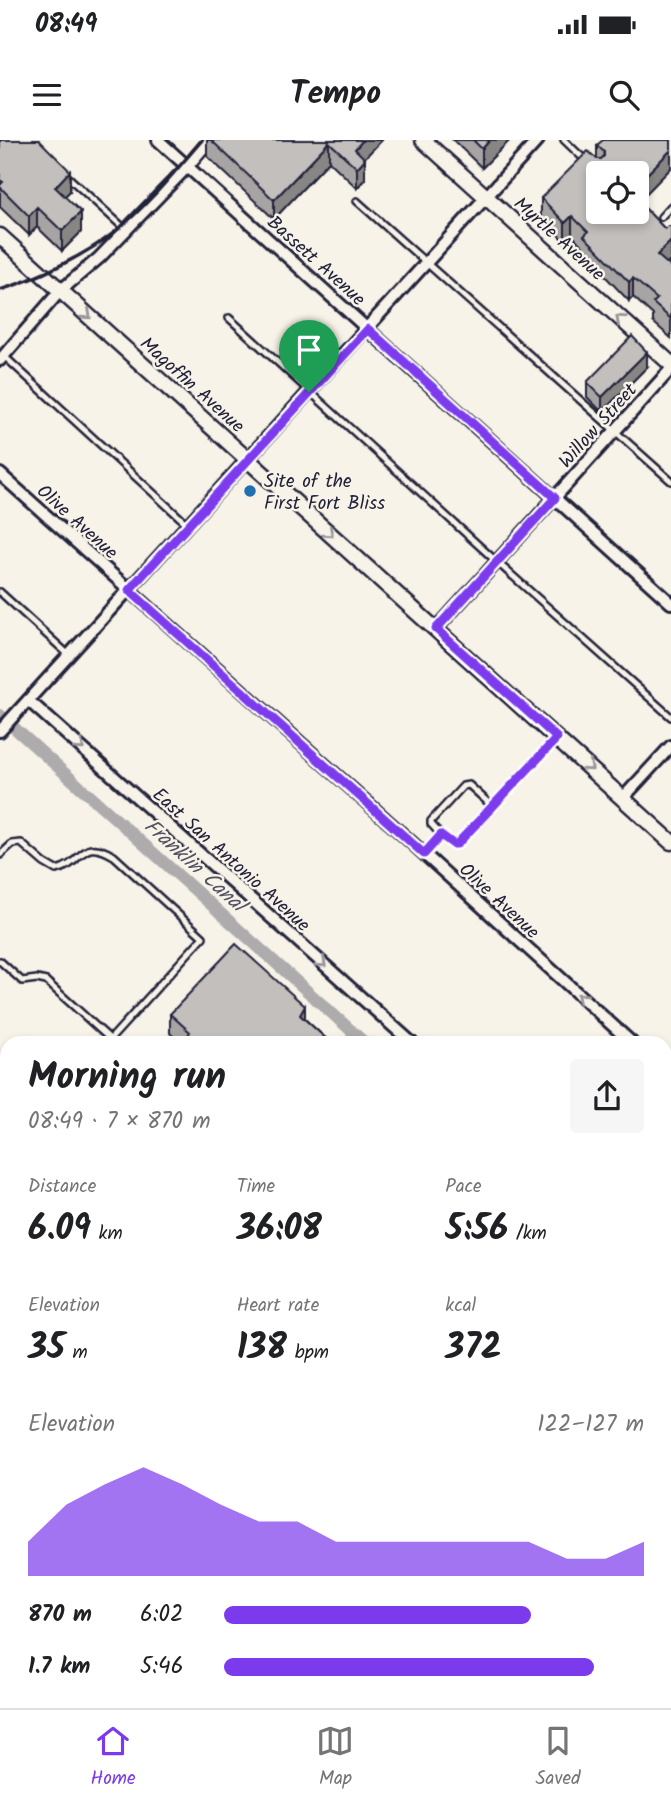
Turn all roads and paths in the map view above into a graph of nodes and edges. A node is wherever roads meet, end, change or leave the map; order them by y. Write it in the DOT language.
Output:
graph roads {
  1 [pos="158,140"];
  2 [pos="211,140"];
  3 [pos="423,140"];
  4 [pos="538,140"];
  5 [pos="564,140"];
  6 [pos="586,161"];
  7 [pos="187,167"];
  8 [pos="65,174"];
  9 [pos="486,197"];
  10 [pos="357,201"];
  11 [pos="671,206"];
  12 [pos="661,216"];
  13 [pos="127,230"];
  14 [pos="0,236"];
  15 [pos="427,263"];
  16 [pos="60,291"];
  17 [pos="229,318"];
  18 [pos="368,329"];
  19 [pos="2,358"];
  20 [pos="671,366"];
  21 [pos="309,392"];
  22 [pos="615,431"];
  23 [pos="248,459"];
  24 [pos="0,474"];
  25 [pos="671,481"];
  26 [pos="555,498"];
  27 [pos="188,525"];
  28 [pos="497,562"];
  29 [pos="129,590"];
  30 [pos="0,592"];
  31 [pos="671,603"];
  32 [pos="436,629"];
  33 [pos="70,656"];
  34 [pos="29,701"];
  35 [pos="671,717"];
  36 [pos="4,727"];
  37 [pos="557,738"];
  38 [pos="671,746"];
  39 [pos="623,798"];
  40 [pos="492,806"];
  41 [pos="441,835"];
  42 [pos="671,842"];
  43 [pos="424,854"];
  44 [pos="0,855"];
  45 [pos="0,961"];
  46 [pos="103,1036"];
  47 [pos="113,1036"];
  48 [pos="404,1036"];
  49 [pos="624,1036"];
  1 -- 7 [label="street, Bassett Avenue"];
  2 -- 7 [label="street"];
  3 -- 9 [label="street, Myrtle Avenue"];
  4 -- 9 [label="street"];
  5 -- 6 [label="lane"];
  7 -- 13 [label="street"];
  7 -- 18 [label="street, Bassett Avenue"];
  8 -- 13 [label="lane"];
  9 -- 15 [label="street"];
  20 -- 9 [label="street, Myrtle Avenue, one-way"];
  10 -- 15 [label="lane"];
  11 -- 12 [label="lane"];
  13 -- 16 [label="street"];
  14 -- 16 [label="street, Magoffin Avenue"];
  15 -- 18 [label="street"];
  15 -- 22 [label="lane"];
  16 -- 19 [label="street"];
  16 -- 23 [label="street, Magoffin Avenue, one-way"];
  17 -- 21 [label="lane"];
  18 -- 21 [label="street"];
  18 -- 26 [label="street, Bassett Avenue"];
  19 -- 27 [label="lane"];
  20 -- 22 [label="street, Willow Street"];
  21 -- 23 [label="street"];
  21 -- 28 [label="lane"];
  22 -- 25 [label="lane"];
  22 -- 26 [label="street, Willow Street"];
  23 -- 27 [label="street"];
  23 -- 32 [label="street, Magoffin Avenue, one-way"];
  24 -- 29 [label="street, Olive Avenue"];
  26 -- 28 [label="street, Willow Street"];
  26 -- 31 [label="street, Bassett Avenue"];
  27 -- 29 [label="street"];
  28 -- 32 [label="street, Willow Street"];
  28 -- 35 [label="lane"];
  29 -- 33 [label="street"];
  29 -- 43 [label="street, Olive Avenue"];
  30 -- 33 [label="lane"];
  32 -- 37 [label="street, Magoffin Avenue"];
  33 -- 34 [label="street"];
  34 -- 36 [label="street"];
  34 -- 48 [label="street, East San Antonio Avenue, one-way"];
  37 -- 39 [label="street, Magoffin Avenue, one-way"];
  37 -- 40 [label="lane"];
  38 -- 39 [label="street"];
  39 -- 42 [label="street, Magoffin Avenue"];
  40 -- 41 [label="lane"];
  40 -- 41 [label="lane"];
  41 -- 43 [label="lane"];
  49 -- 43 [label="street, Olive Avenue, one-way"];
  44 -- 47 [label="lane"];
  45 -- 46 [label="lane"];
}
